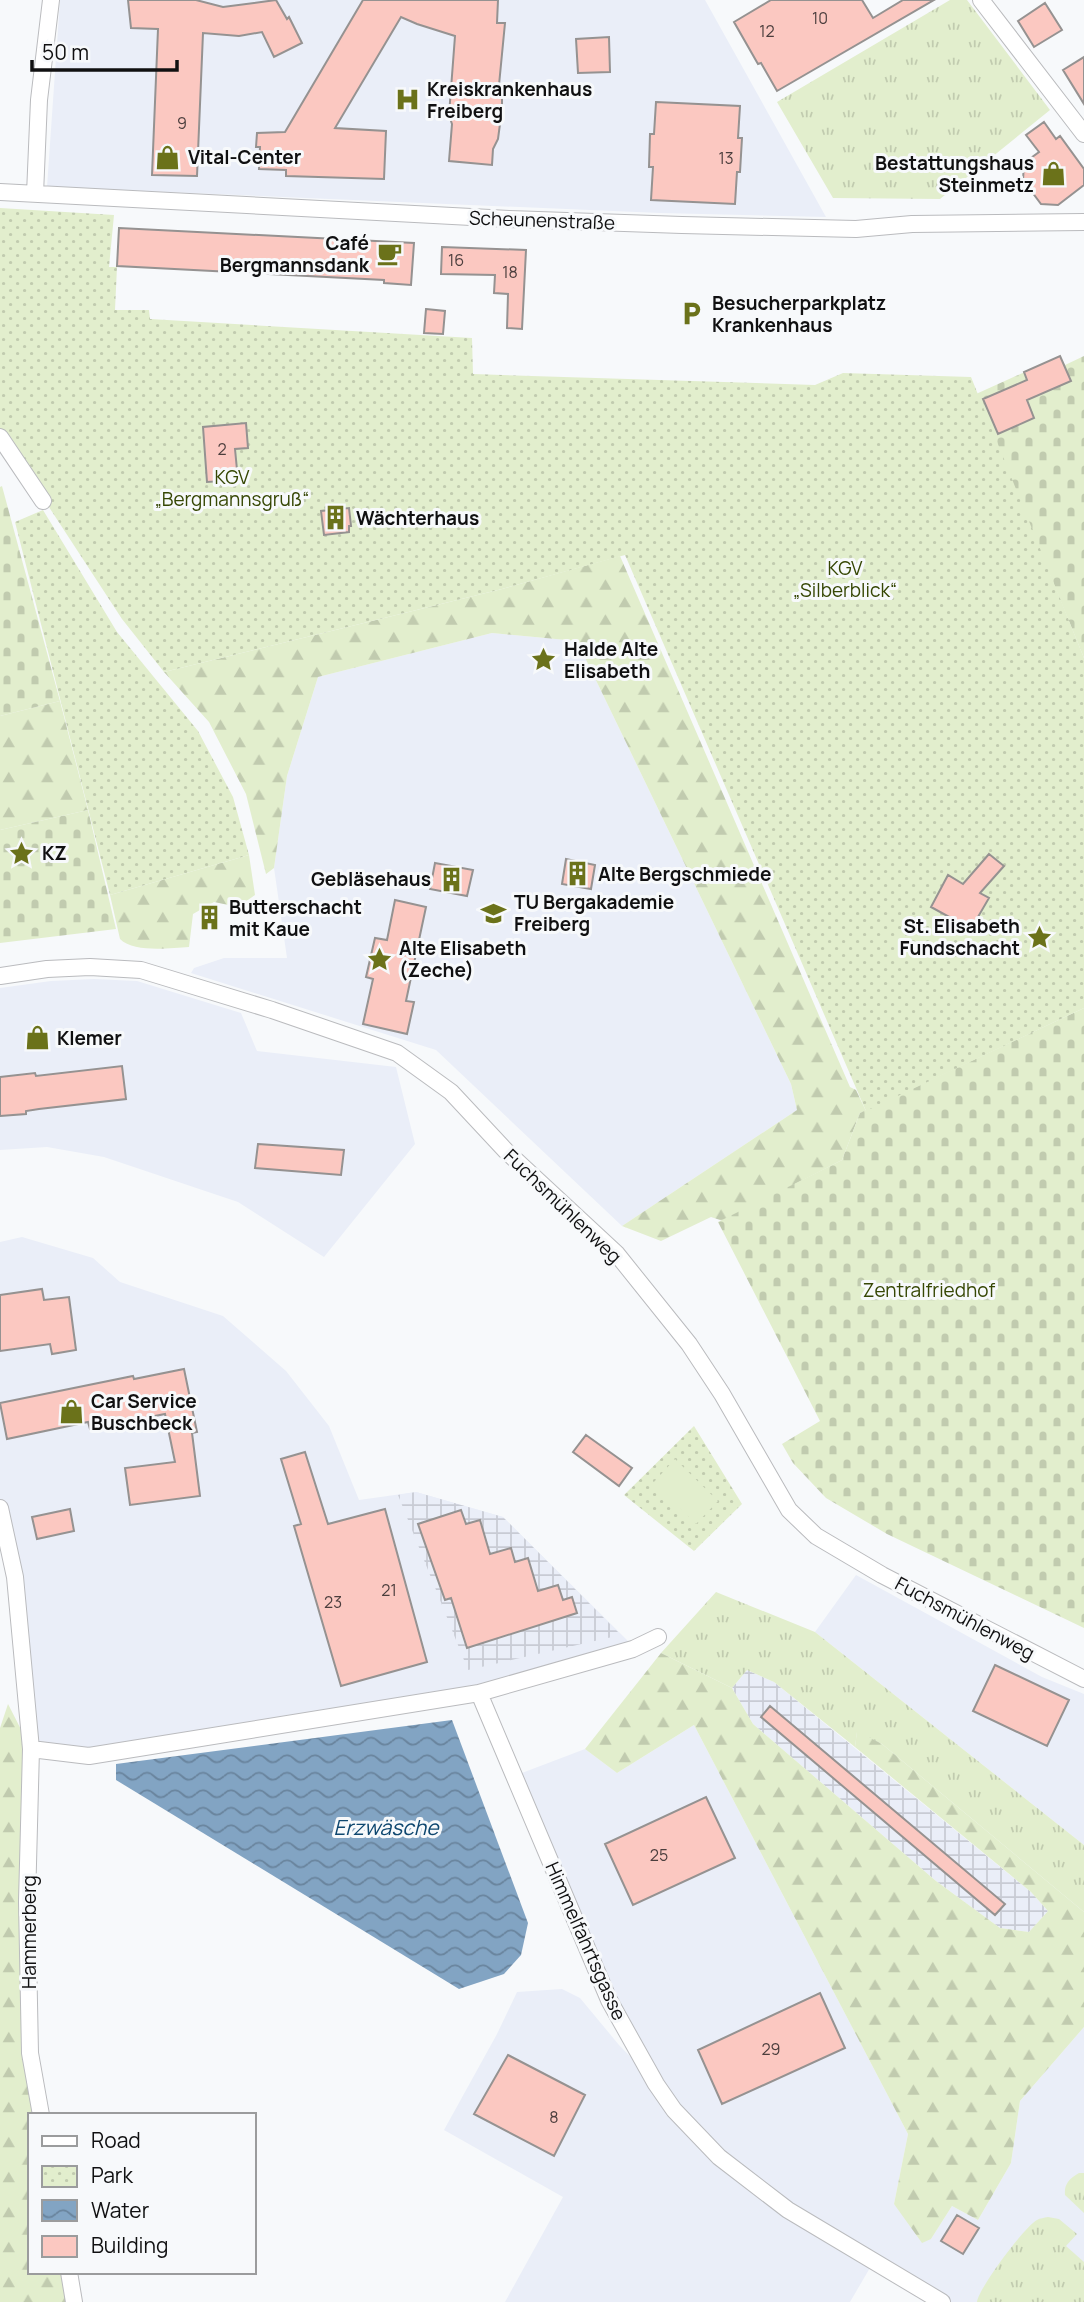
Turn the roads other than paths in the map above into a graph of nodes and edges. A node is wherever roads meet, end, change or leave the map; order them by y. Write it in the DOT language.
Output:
graph roads {
  1 [pos="51,0"];
  2 [pos="981,0"];
  3 [pos="1084,134"];
  4 [pos="0,192"];
  5 [pos="35,194"];
  6 [pos="1084,222"];
  7 [pos="0,437"];
  8 [pos="43,501"];
  9 [pos="0,976"];
  10 [pos="0,1508"];
  11 [pos="658,1637"];
  12 [pos="1084,1679"];
  13 [pos="479,1693"];
  14 [pos="31,1749"];
  15 [pos="41,2113"];
  16 [pos="69,2274"];
  17 [pos="74,2302"];
  18 [pos="942,2302"];
  1 -- 5 [label="street"];
  2 -- 3 [label="street"];
  4 -- 5 [label="street, Scheunenstraße"];
  5 -- 6 [label="street, Scheunenstraße"];
  7 -- 8 [label="street"];
  9 -- 12 [label="street, Fuchsmühlenweg"];
  10 -- 14 [label="street"];
  11 -- 13 [label="street"];
  13 -- 14 [label="street"];
  13 -- 18 [label="street, Himmelfahrtsgasse"];
  14 -- 15 [label="street, Hammerberg"];
  16 -- 17 [label="street"];
}
